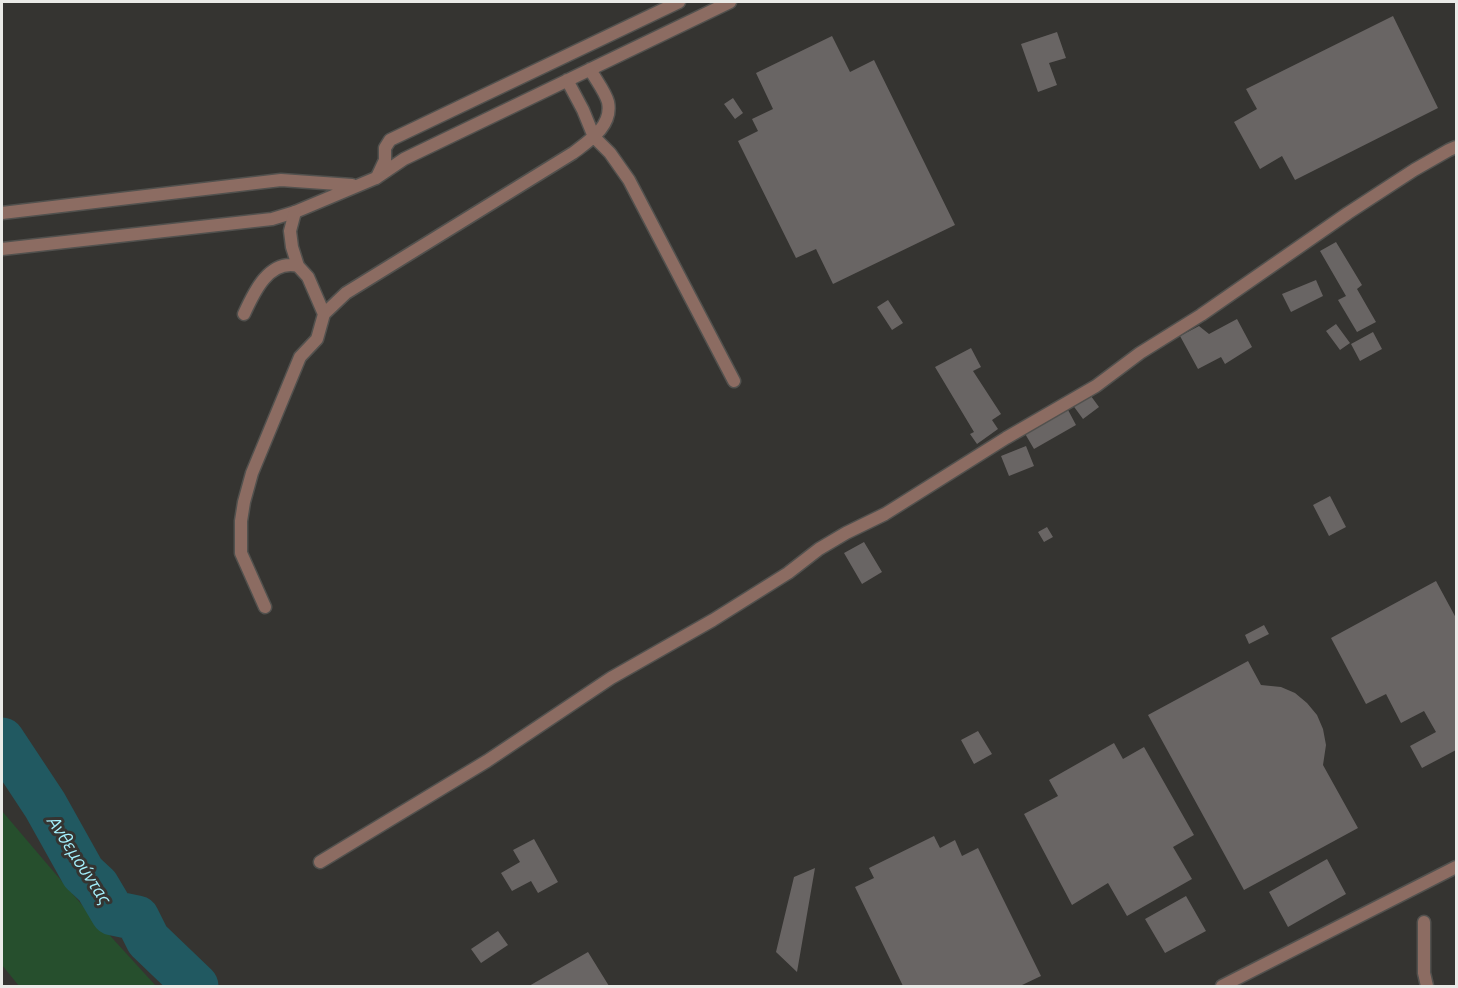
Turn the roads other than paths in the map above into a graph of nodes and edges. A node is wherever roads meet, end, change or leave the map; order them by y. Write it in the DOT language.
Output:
graph roads {
  1 [pos="679,2"];
  2 [pos="730,2"];
  3 [pos="590,69"];
  4 [pos="567,80"];
  5 [pos="594,137"];
  6 [pos="1456,147"];
  7 [pos="376,178"];
  8 [pos="295,212"];
  9 [pos="2,213"];
  10 [pos="2,249"];
  11 [pos="298,266"];
  12 [pos="244,314"];
  13 [pos="324,314"];
  14 [pos="734,381"];
  15 [pos="266,607"];
  16 [pos="320,862"];
  17 [pos="1456,867"];
  18 [pos="1424,922"];
  19 [pos="1222,987"];
  20 [pos="1427,987"];
  1 -- 7 [label="street"];
  2 -- 3 [label="street"];
  3 -- 4 [label="street"];
  3 -- 5 [label="street"];
  4 -- 5 [label="street"];
  4 -- 7 [label="street"];
  5 -- 13 [label="street"];
  5 -- 14 [label="street"];
  6 -- 16 [label="street"];
  7 -- 8 [label="street"];
  7 -- 9 [label="street"];
  8 -- 10 [label="street"];
  8 -- 11 [label="street"];
  11 -- 12 [label="street"];
  11 -- 13 [label="street"];
  13 -- 15 [label="street"];
  17 -- 19 [label="street"];
  18 -- 20 [label="street"];
}
